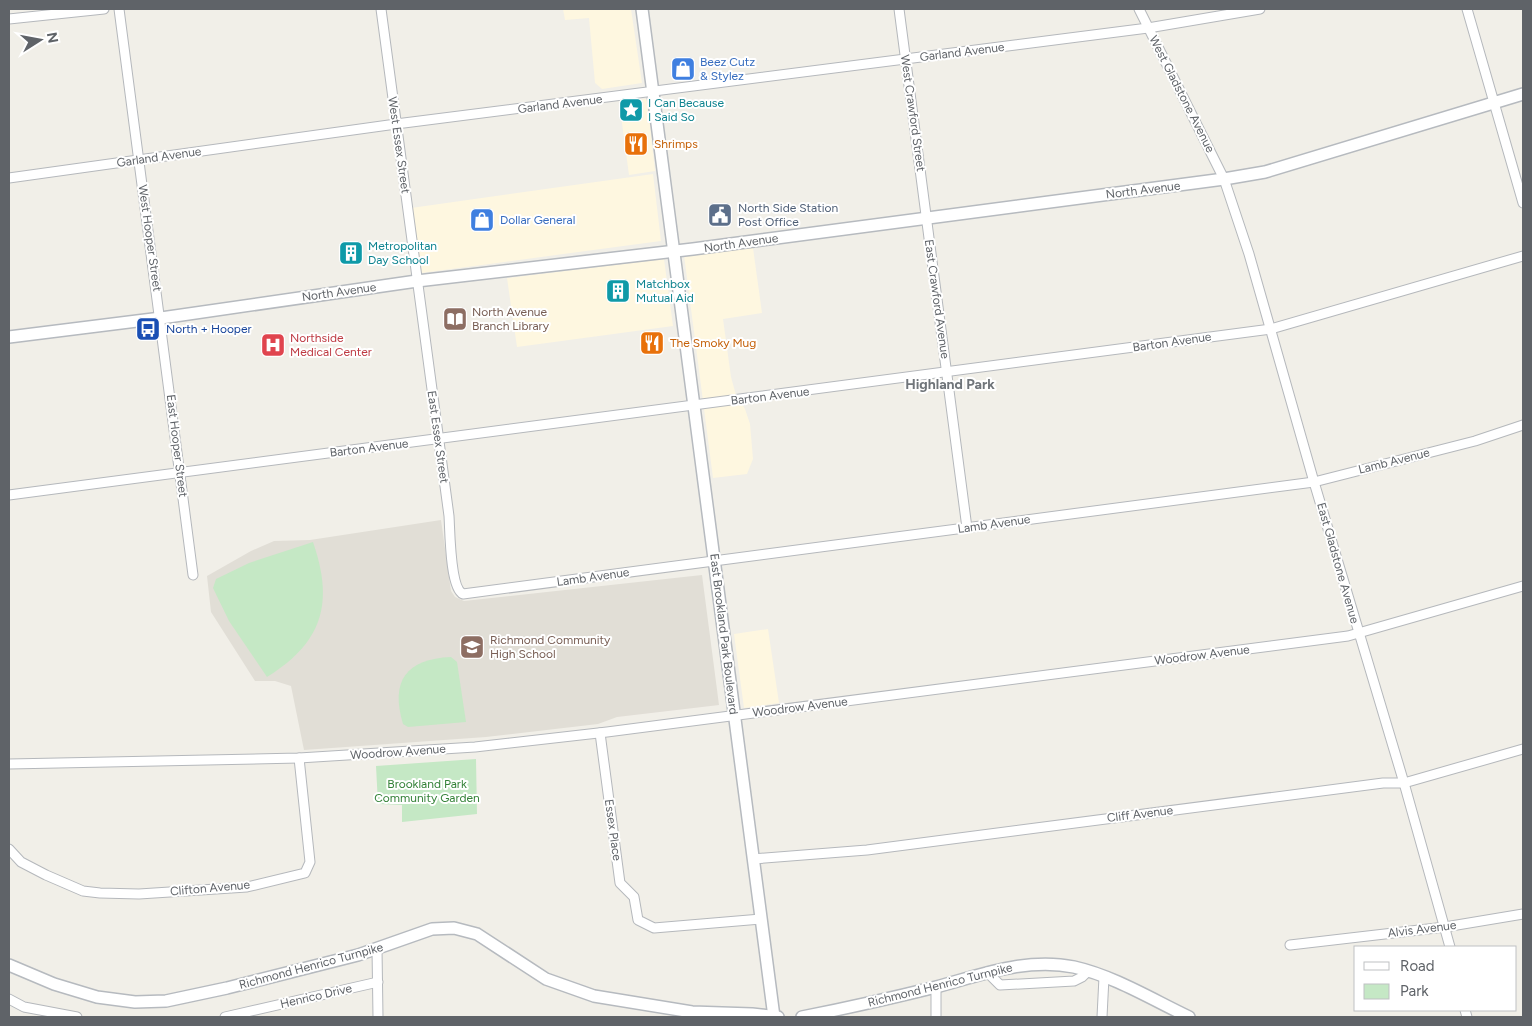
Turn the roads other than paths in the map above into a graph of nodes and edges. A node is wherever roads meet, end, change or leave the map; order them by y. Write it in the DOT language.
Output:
graph roads {
  1 [pos="104,9"];
  2 [pos="120,9"];
  3 [pos="380,9"];
  4 [pos="642,9"];
  5 [pos="899,9"];
  6 [pos="1139,9"];
  7 [pos="1260,9"];
  8 [pos="1466,9"];
  9 [pos="9,19"];
  10 [pos="1148,28"];
  11 [pos="906,59"];
  12 [pos="653,92"];
  13 [pos="1523,94"];
  14 [pos="1494,102"];
  15 [pos="396,124"];
  16 [pos="140,160"];
  17 [pos="9,178"];
  18 [pos="1224,179"];
  19 [pos="1523,203"];
  20 [pos="927,218"];
  21 [pos="675,251"];
  22 [pos="1523,256"];
  23 [pos="417,281"];
  24 [pos="161,318"];
  25 [pos="1271,329"];
  26 [pos="9,337"];
  27 [pos="947,373"];
  28 [pos="694,405"];
  29 [pos="1523,425"];
  30 [pos="438,440"];
  31 [pos="180,472"];
  32 [pos="1314,482"];
  33 [pos="9,495"];
  34 [pos="967,528"];
  35 [pos="714,561"];
  36 [pos="193,574"];
  37 [pos="1523,586"];
  38 [pos="460,592"];
  39 [pos="1359,634"];
  40 [pos="734,716"];
  41 [pos="600,733"];
  42 [pos="1523,749"];
  43 [pos="299,758"];
  44 [pos="9,764"];
  45 [pos="1404,783"];
  46 [pos="9,849"];
  47 [pos="753,859"];
  48 [pos="1523,914"];
  49 [pos="761,919"];
  50 [pos="1444,927"];
  51 [pos="1290,945"];
  52 [pos="1450,946"];
  53 [pos="378,949"];
  54 [pos="9,965"];
  55 [pos="1088,971"];
  56 [pos="987,972"];
  57 [pos="1104,977"];
  58 [pos="378,982"];
  59 [pos="936,987"];
  60 [pos="9,999"];
  61 [pos="45,1015"];
  62 [pos="77,1017"];
  63 [pos="225,1017"];
  64 [pos="378,1017"];
  65 [pos="774,1017"];
  66 [pos="778,1017"];
  67 [pos="802,1017"];
  68 [pos="936,1017"];
  69 [pos="1102,1017"];
  70 [pos="1189,1017"];
  1 -- 9 [label="street"];
  2 -- 16 [label="street, West Hooper Street"];
  3 -- 15 [label="street, West Essex Street"];
  4 -- 12 [label="street, East Brookland Park Boulevard"];
  5 -- 11 [label="street, West Crawford Street"];
  6 -- 10 [label="street, West Gladstone Avenue"];
  7 -- 10 [label="street, Garland Avenue"];
  8 -- 14 [label="street"];
  10 -- 11 [label="street, Garland Avenue"];
  10 -- 18 [label="street, West Gladstone Avenue"];
  11 -- 12 [label="street, Garland Avenue"];
  11 -- 20 [label="street, West Crawford Street"];
  12 -- 15 [label="street, Garland Avenue"];
  12 -- 21 [label="street, East Brookland Park Boulevard"];
  13 -- 14 [label="street, North Avenue"];
  14 -- 18 [label="street, North Avenue"];
  14 -- 19 [label="street"];
  15 -- 16 [label="street, Garland Avenue"];
  15 -- 23 [label="street, West Essex Street"];
  16 -- 17 [label="street, Garland Avenue"];
  16 -- 24 [label="street, West Hooper Street"];
  18 -- 20 [label="street, North Avenue"];
  18 -- 25 [label="street, East Gladstone Avenue"];
  20 -- 21 [label="street, North Avenue"];
  20 -- 27 [label="street, East Crawford Avenue"];
  21 -- 23 [label="street, North Avenue"];
  21 -- 28 [label="street, East Brookland Park Boulevard"];
  22 -- 25 [label="street, Barton Avenue"];
  23 -- 24 [label="street, North Avenue"];
  23 -- 30 [label="street, East Essex Street"];
  24 -- 26 [label="street, North Avenue"];
  24 -- 31 [label="street, East Hooper Street"];
  25 -- 27 [label="street, Barton Avenue"];
  25 -- 32 [label="street, East Gladstone Avenue"];
  27 -- 28 [label="street, Barton Avenue"];
  27 -- 34 [label="street, East Crawford Avenue"];
  28 -- 30 [label="street, Barton Avenue"];
  28 -- 35 [label="street, East Brookland Park Boulevard"];
  29 -- 32 [label="street, Lamb Avenue"];
  30 -- 31 [label="street, Barton Avenue"];
  30 -- 38 [label="street, East Essex Street"];
  31 -- 33 [label="street, Barton Avenue"];
  31 -- 36 [label="street, East Hooper Street"];
  32 -- 34 [label="street, Lamb Avenue"];
  32 -- 39 [label="street, East Gladstone Avenue"];
  34 -- 35 [label="street, Lamb Avenue"];
  35 -- 38 [label="street, Lamb Avenue"];
  35 -- 40 [label="street, East Brookland Park Boulevard"];
  37 -- 39 [label="street, Woodrow Avenue"];
  39 -- 40 [label="street, Woodrow Avenue"];
  39 -- 45 [label="street, East Gladstone Avenue"];
  40 -- 41 [label="street, Woodrow Avenue"];
  40 -- 47 [label="street, East Brookland Park Boulevard"];
  41 -- 43 [label="street, Woodrow Avenue"];
  41 -- 49 [label="street, Essex Place"];
  42 -- 45 [label="street, Cliff Avenue"];
  43 -- 44 [label="street, Woodrow Avenue"];
  43 -- 46 [label="street, Clifton Avenue"];
  45 -- 47 [label="street, Cliff Avenue"];
  45 -- 50 [label="street, East Gladstone Avenue"];
  47 -- 49 [label="street, East Brookland Park Boulevard"];
  48 -- 50 [label="street, Alvis Avenue"];
  49 -- 65 [label="street, East Brookland Park Boulevard"];
  50 -- 51 [label="street, Alvis Avenue"];
  50 -- 52 [label="street, East Gladstone Avenue"];
  53 -- 54 [label="street, Richmond Henrico Turnpike"];
  53 -- 58 [label="street"];
  53 -- 65 [label="street, Richmond Henrico Turnpike"];
  55 -- 56 [label="street, Richmond Henrico Turnpike"];
  55 -- 56 [label="street"];
  55 -- 57 [label="street, Richmond Henrico Turnpike"];
  56 -- 59 [label="street, Richmond Henrico Turnpike"];
  57 -- 69 [label="street"];
  57 -- 70 [label="street, Richmond Henrico Turnpike"];
  58 -- 63 [label="street, Henrico Drive"];
  58 -- 64 [label="street"];
  59 -- 67 [label="street, Richmond Henrico Turnpike"];
  59 -- 68 [label="street"];
  60 -- 61 [label="street"];
  61 -- 62 [label="street"];
  65 -- 66 [label="street, Richmond Henrico Turnpike"];
}
